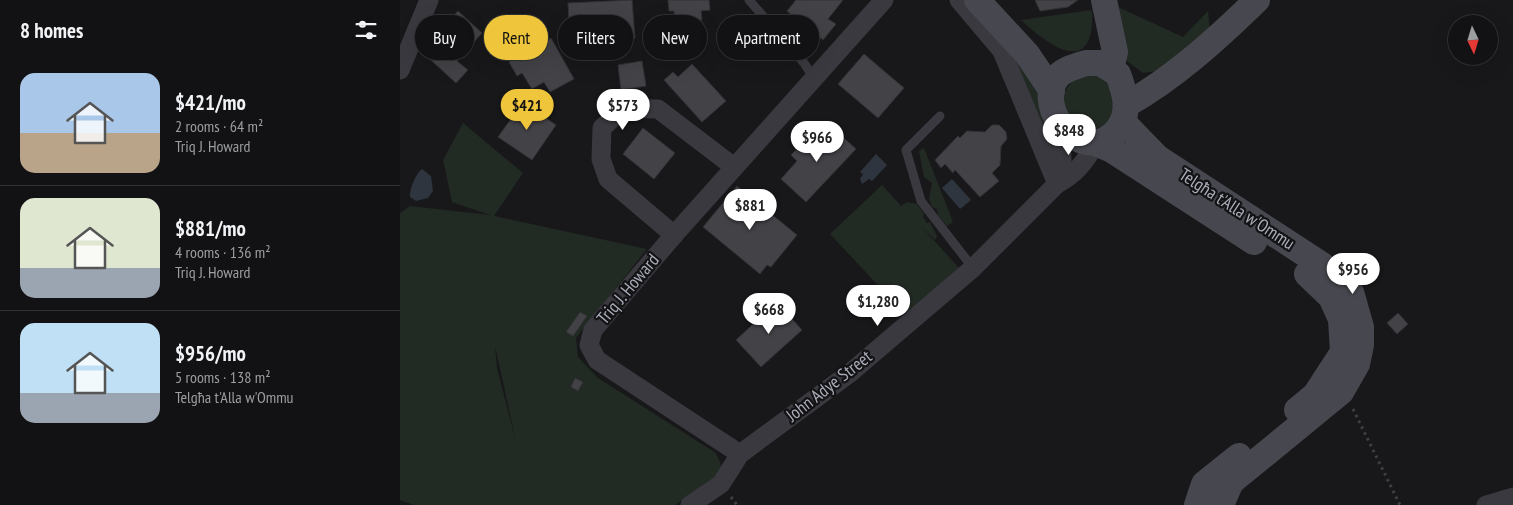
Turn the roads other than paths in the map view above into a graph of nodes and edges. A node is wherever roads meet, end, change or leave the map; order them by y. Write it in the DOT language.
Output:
graph roads {
  1 [pos="430,0"];
  2 [pos="749,0"];
  3 [pos="884,0"];
  4 [pos="1257,0"];
  5 [pos="979,2"];
  6 [pos="1104,6"];
  7 [pos="1077,65"];
  8 [pos="400,70"];
  9 [pos="1177,70"];
  10 [pos="1115,71"];
  11 [pos="813,77"];
  12 [pos="1052,91"];
  13 [pos="1124,114"];
  14 [pos="940,116"];
  15 [pos="1061,125"];
  16 [pos="1096,143"];
  17 [pos="734,167"];
  18 [pos="1057,184"];
  19 [pos="674,235"];
  20 [pos="973,268"];
  21 [pos="740,454"];
  22 [pos="1513,497"];
  23 [pos="690,505"];
  24 [pos="1197,505"];
  25 [pos="1221,505"];
  26 [pos="1486,505"];
  1 -- 8 [label="street"];
  2 -- 11 [label="lane"];
  3 -- 11 [label="street, Triq J. Howard"];
  4 -- 9 [label="main road"];
  5 -- 7 [label="main road"];
  5 -- 12 [label="main road"];
  5 -- 18 [label="street"];
  6 -- 7 [label="main road"];
  6 -- 10 [label="main road"];
  7 -- 10 [label="main road"];
  7 -- 12 [label="main road"];
  9 -- 10 [label="main road"];
  9 -- 13 [label="main road"];
  10 -- 13 [label="main road"];
  11 -- 17 [label="street, Triq J. Howard"];
  12 -- 15 [label="main road"];
  13 -- 16 [label="main road"];
  13 -- 25 [label="main road, Telgħa t'Alla w'Ommu"];
  14 -- 20 [label="lane"];
  15 -- 16 [label="main road"];
  15 -- 18 [label="street"];
  16 -- 18 [label="street, John Adye Street"];
  16 -- 24 [label="main road, Telgħa t'Alla w'Ommu"];
  17 -- 19 [label="street, Triq J. Howard"];
  17 -- 19 [label="street"];
  18 -- 20 [label="street, John Adye Street"];
  19 -- 21 [label="street, Triq J. Howard"];
  20 -- 21 [label="street, John Adye Street"];
  21 -- 23 [label="street, John Adye Street"];
  22 -- 26 [label="street"];
}
